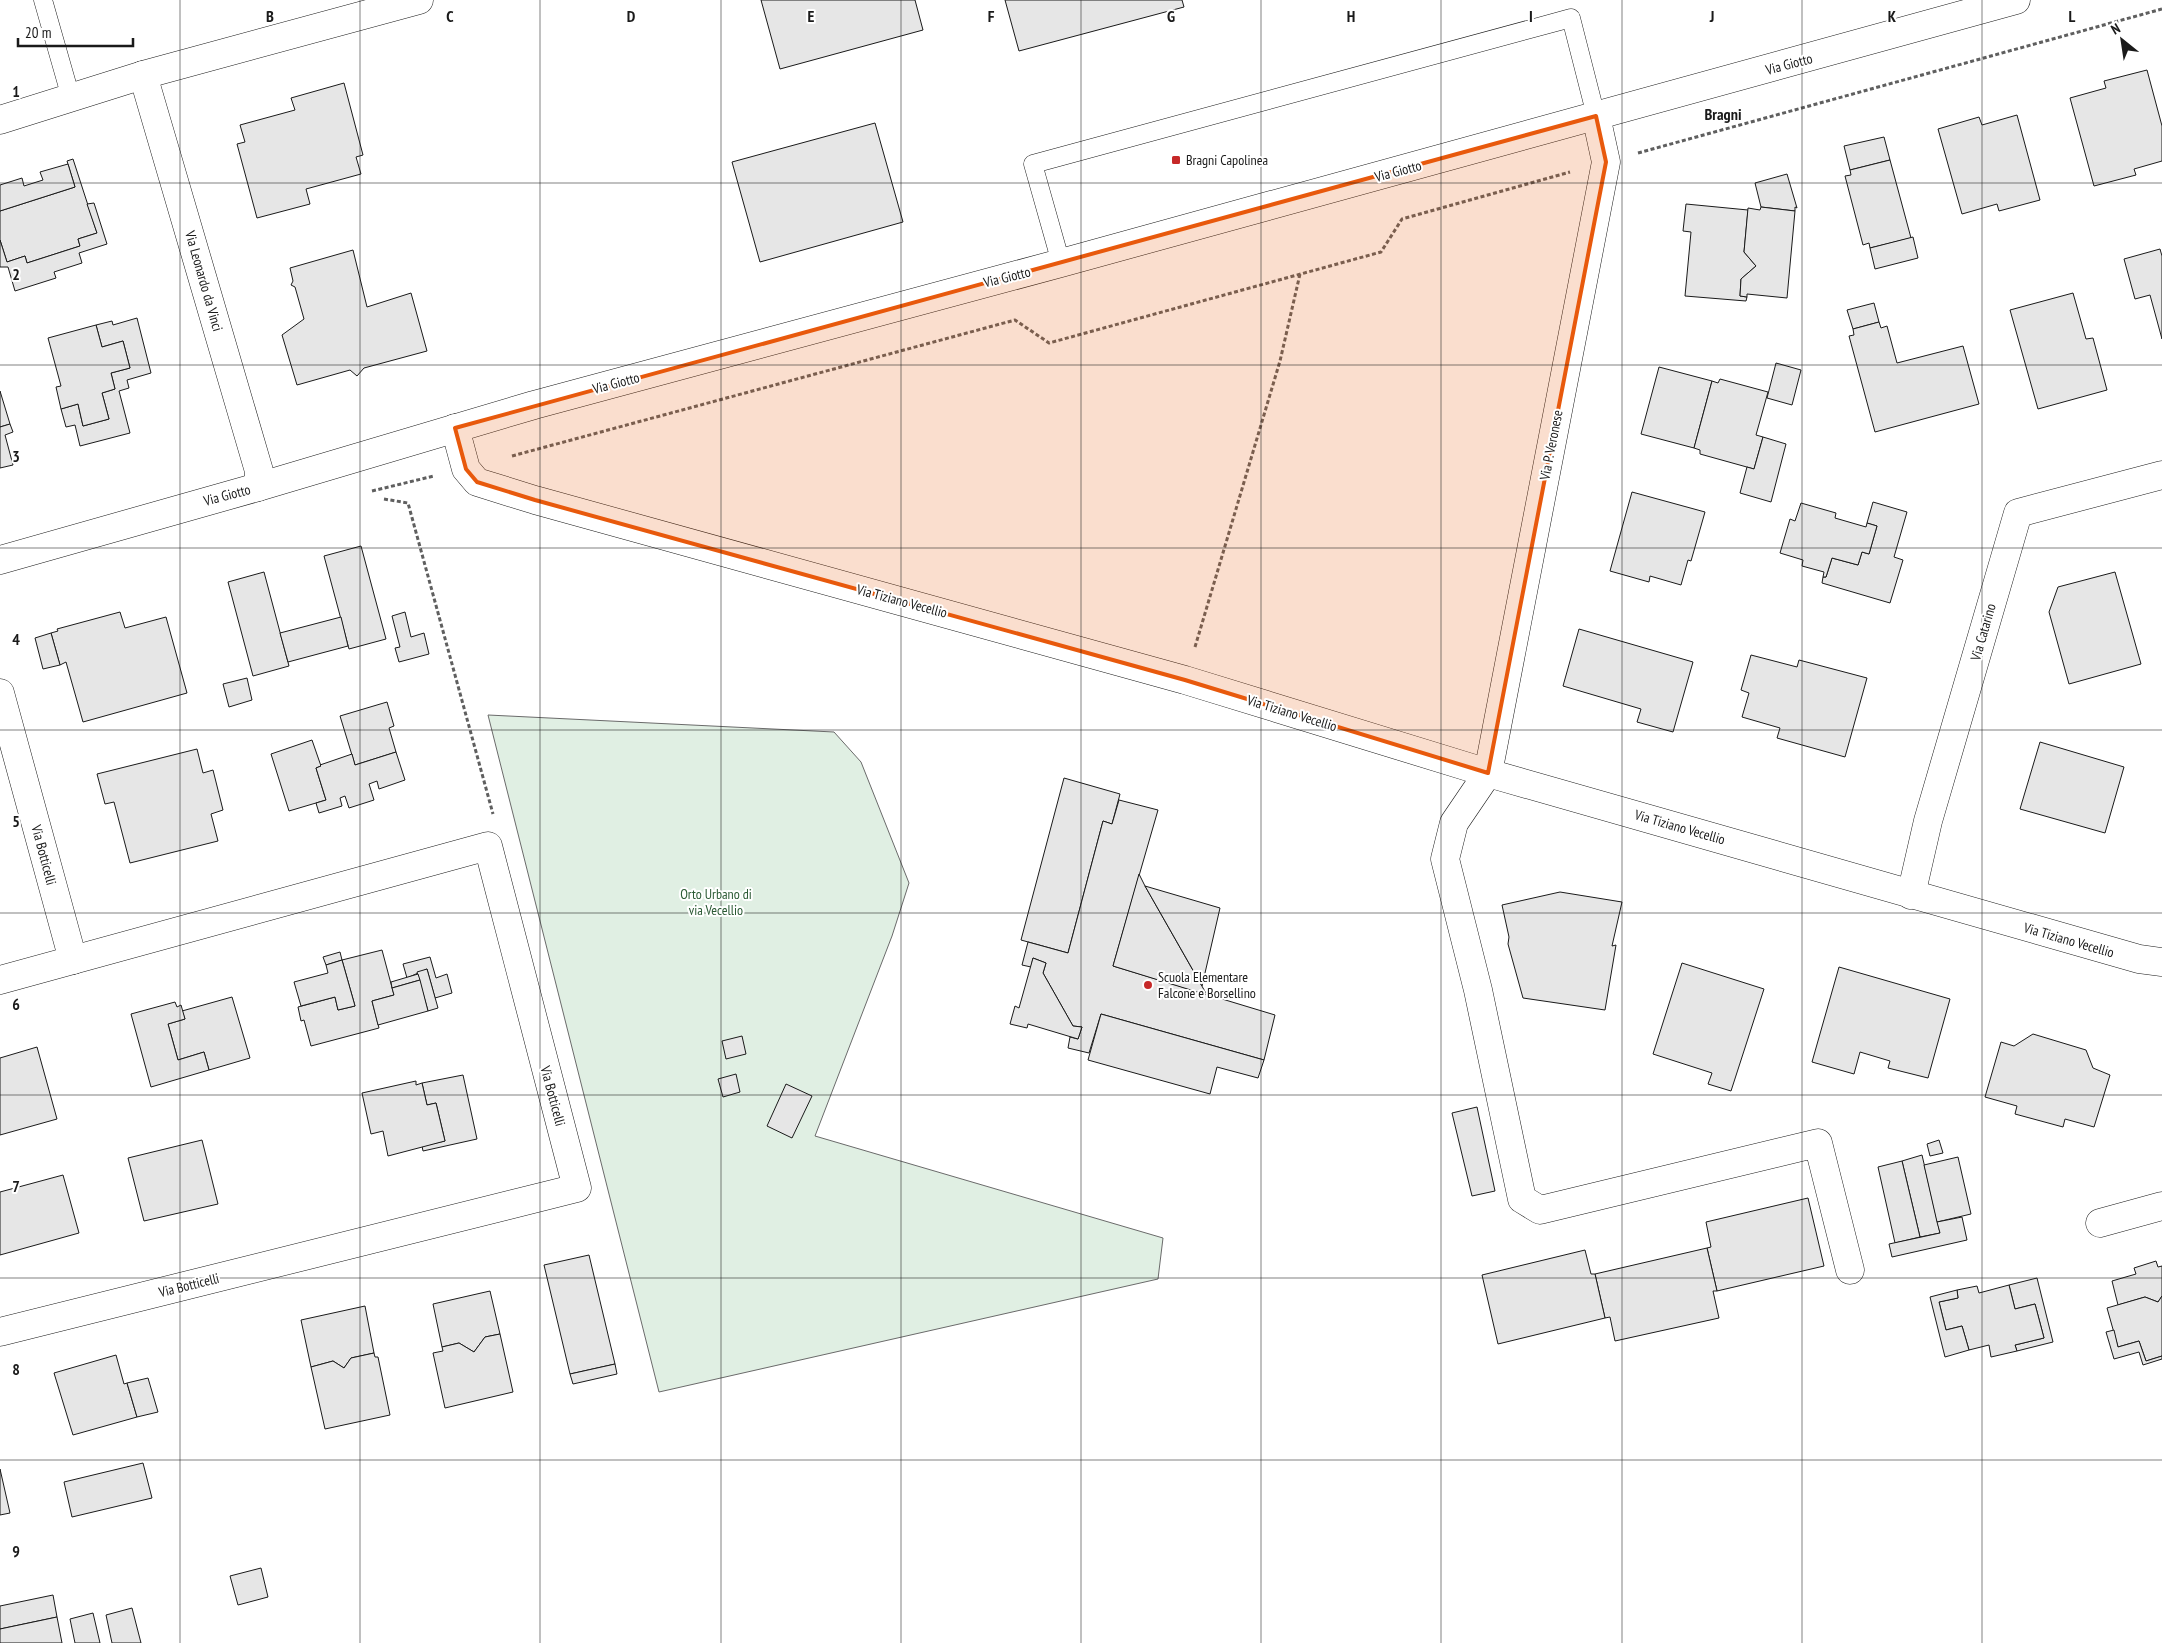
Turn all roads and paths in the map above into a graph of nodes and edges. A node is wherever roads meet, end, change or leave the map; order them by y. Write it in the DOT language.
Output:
graph roads {
  1 [pos="42,0"];
  2 [pos="419,0"];
  3 [pos="1999,2"];
  4 [pos="2162,9"];
  5 [pos="143,75"];
  6 [pos="71,98"];
  7 [pos="1596,116"];
  8 [pos="0,120"];
  9 [pos="1638,153"];
  10 [pos="1573,171"];
  11 [pos="1061,263"];
  12 [pos="1300,274"];
  13 [pos="455,428"];
  14 [pos="523,453"];
  15 [pos="2162,475"];
  16 [pos="258,487"];
  17 [pos="384,499"];
  18 [pos="0,560"];
  19 [pos="1195,648"];
  20 [pos="0,693"];
  21 [pos="1488,773"];
  22 [pos="488,846"];
  23 [pos="1911,894"];
  24 [pos="73,960"];
  25 [pos="2162,962"];
  26 [pos="0,980"];
  27 [pos="2162,1206"];
  28 [pos="2100,1223"];
  29 [pos="1850,1270"];
  30 [pos="0,1332"];
  1 -- 6 [label="lane"];
  2 -- 5 [label="street"];
  3 -- 7 [label="street, Via Giotto"];
  4 -- 9 [label="path"];
  5 -- 6 [label="street"];
  5 -- 16 [label="street, Via Leonardo da Vinci"];
  6 -- 8 [label="street"];
  7 -- 11 [label="street, Via Giotto"];
  7 -- 11 [label="lane"];
  7 -- 21 [label="street, Via P. Veronese"];
  10 -- 12 [label="path"];
  11 -- 13 [label="street, Via Giotto"];
  12 -- 14 [label="path"];
  12 -- 19 [label="path"];
  13 -- 16 [label="street, Via Giotto"];
  13 -- 21 [label="street, Via Tiziano Vecellio"];
  15 -- 23 [label="street, Via Catarino"];
  16 -- 18 [label="street, Via Giotto"];
  17 -- 22 [label="path"];
  20 -- 24 [label="street, Via Botticelli"];
  21 -- 23 [label="street, Via Tiziano Vecellio"];
  21 -- 29 [label="street"];
  22 -- 24 [label="street"];
  22 -- 30 [label="street, Via Botticelli"];
  23 -- 25 [label="street, Via Tiziano Vecellio"];
  24 -- 26 [label="street"];
  27 -- 28 [label="street"];
}
